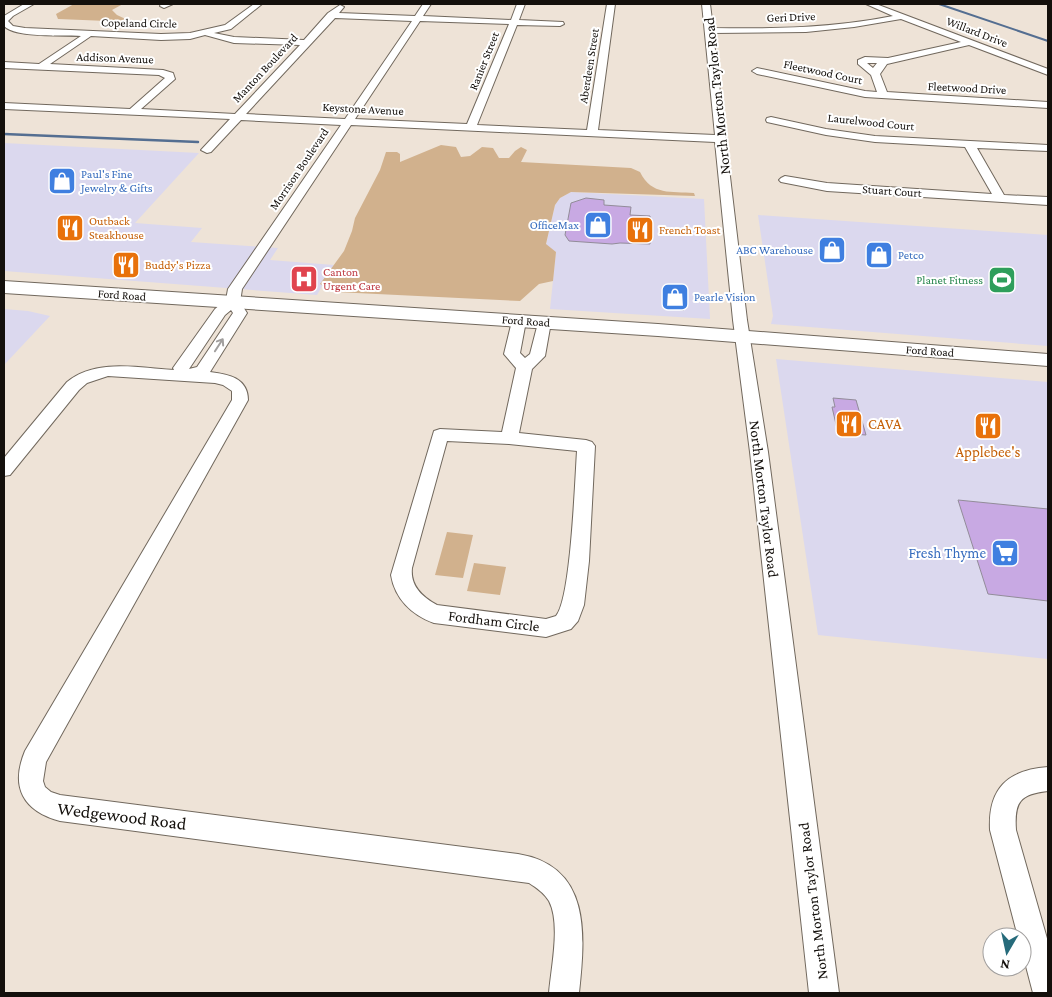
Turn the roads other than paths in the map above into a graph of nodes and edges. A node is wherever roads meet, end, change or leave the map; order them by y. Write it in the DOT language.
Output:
graph roads {
  1 [pos="30,4"];
  2 [pos="258,4"];
  3 [pos="342,4"];
  4 [pos="427,4"];
  5 [pos="521,4"];
  6 [pos="611,4"];
  7 [pos="706,4"];
  8 [pos="870,4"];
  9 [pos="332,15"];
  10 [pos="902,16"];
  11 [pos="417,18"];
  12 [pos="513,22"];
  13 [pos="5,24"];
  14 [pos="560,24"];
  15 [pos="710,30"];
  16 [pos="207,33"];
  17 [pos="88,35"];
  18 [pos="970,42"];
  19 [pos="306,43"];
  20 [pos="887,61"];
  21 [pos="4,66"];
  22 [pos="40,67"];
  23 [pos="757,71"];
  24 [pos="1048,72"];
  25 [pos="875,74"];
  26 [pos="884,96"];
  27 [pos="1048,105"];
  28 [pos="4,106"];
  29 [pos="132,112"];
  30 [pos="239,116"];
  31 [pos="770,120"];
  32 [pos="348,121"];
  33 [pos="471,127"];
  34 [pos="592,132"];
  35 [pos="721,139"];
  36 [pos="970,144"];
  37 [pos="1048,148"];
  38 [pos="207,150"];
  39 [pos="785,180"];
  40 [pos="1000,198"];
  41 [pos="1048,201"];
  42 [pos="4,287"];
  43 [pos="233,302"];
  44 [pos="519,321"];
  45 [pos="544,322"];
  46 [pos="742,336"];
  47 [pos="1048,360"];
  48 [pos="524,367"];
  49 [pos="185,376"];
  50 [pos="509,438"];
  51 [pos="4,470"];
  52 [pos="1048,779"];
  53 [pos="564,993"];
  54 [pos="824,993"];
  55 [pos="1048,993"];
  1 -- 13 [label="street, Copeland Circle"];
  2 -- 16 [label="street, Copeland Circle"];
  3 -- 9 [label="street, Manton Boulevard"];
  4 -- 11 [label="street, Morrison Boulevard"];
  5 -- 12 [label="street, Ranier Street"];
  6 -- 34 [label="street, Aberdeen Street"];
  7 -- 15 [label="street, North Morton Taylor Road"];
  8 -- 10 [label="street, Willard Drive"];
  9 -- 11 [label="street"];
  9 -- 19 [label="street, Manton Boulevard"];
  10 -- 15 [label="street, Geri Drive"];
  10 -- 18 [label="street, Willard Drive"];
  11 -- 12 [label="street"];
  11 -- 32 [label="street, Morrison Boulevard"];
  12 -- 14 [label="street"];
  12 -- 33 [label="street, Ranier Street"];
  13 -- 17 [label="street, Copeland Circle"];
  15 -- 35 [label="street, North Morton Taylor Road"];
  16 -- 17 [label="street, Copeland Circle"];
  16 -- 19 [label="street"];
  17 -- 22 [label="street"];
  18 -- 20 [label="street"];
  18 -- 24 [label="street, Willard Drive"];
  19 -- 30 [label="street, Manton Boulevard"];
  20 -- 25 [label="street"];
  20 -- 25 [label="street"];
  21 -- 22 [label="street, Addison Avenue"];
  22 -- 29 [label="street, Addison Avenue"];
  23 -- 26 [label="street, Fleetwood Court"];
  25 -- 26 [label="street"];
  26 -- 27 [label="street, Fleetwood Drive"];
  28 -- 29 [label="street, Keystone Avenue"];
  29 -- 30 [label="street, Keystone Avenue"];
  30 -- 32 [label="street, Keystone Avenue"];
  30 -- 38 [label="street, Manton Boulevard"];
  31 -- 36 [label="street, Laurelwood Court"];
  32 -- 33 [label="street, Keystone Avenue"];
  32 -- 43 [label="street, Morrison Boulevard"];
  33 -- 34 [label="street, Keystone Avenue"];
  34 -- 35 [label="street, Keystone Avenue"];
  35 -- 46 [label="street, North Morton Taylor Road"];
  36 -- 37 [label="street"];
  36 -- 40 [label="street"];
  39 -- 40 [label="street, Stuart Court"];
  40 -- 41 [label="street, Stuart Court"];
  42 -- 43 [label="main road, Ford Road"];
  43 -- 44 [label="main road, Ford Road"];
  43 -- 49 [label="street"];
  44 -- 45 [label="main road, Ford Road"];
  44 -- 48 [label="street"];
  45 -- 46 [label="main road, Ford Road"];
  45 -- 48 [label="street"];
  46 -- 47 [label="main road, Ford Road"];
  46 -- 54 [label="street, North Morton Taylor Road"];
  48 -- 50 [label="street"];
  49 -- 51 [label="street, Wedgewood Road"];
  49 -- 53 [label="street, Wedgewood Road"];
  50 -- 50 [label="street, Fordham Circle"];
  52 -- 55 [label="street"];
}
